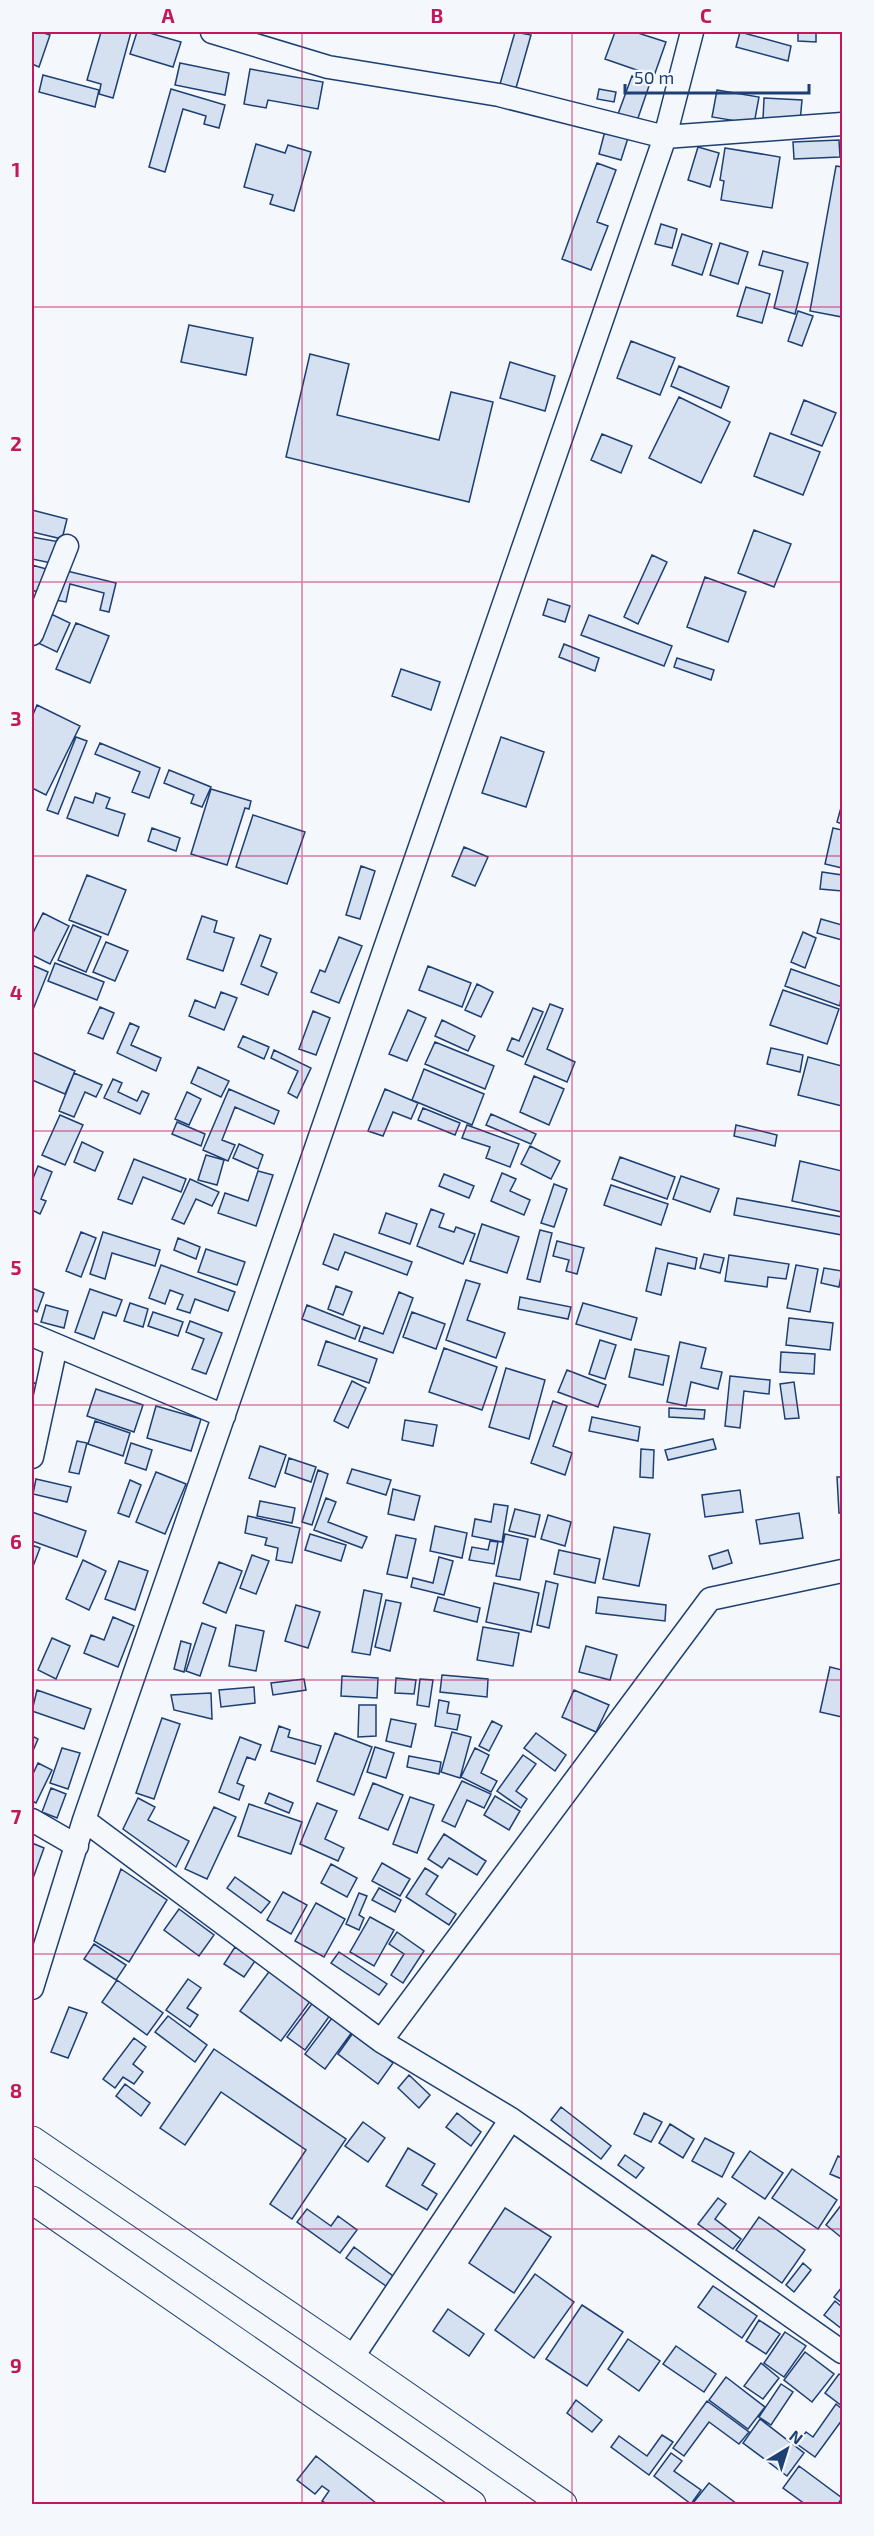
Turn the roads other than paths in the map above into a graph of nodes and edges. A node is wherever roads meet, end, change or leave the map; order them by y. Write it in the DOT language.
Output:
graph roads {
  1 [pos="212,32"];
  2 [pos="692,32"];
  3 [pos="843,124"];
  4 [pos="665,136"];
  5 [pos="67,546"];
  6 [pos="32,634"];
  7 [pos="32,1335"];
  8 [pos="56,1346"];
  9 [pos="224,1416"];
  10 [pos="32,1457"];
  11 [pos="843,1571"];
  12 [pos="32,1820"];
  13 [pos="84,1820"];
  14 [pos="77,1846"];
  15 [pos="32,1988"];
  16 [pos="381,2042"];
  17 [pos="511,2119"];
  18 [pos="32,2140"];
  19 [pos="32,2200"];
  20 [pos="843,2352"];
  21 [pos="352,2358"];
  22 [pos="472,2505"];
  23 [pos="563,2505"];
  1 -- 4 [label="street"];
  2 -- 4 [label="street"];
  3 -- 4 [label="street"];
  4 -- 9 [label="street"];
  5 -- 6 [label="street"];
  7 -- 8 [label="street"];
  8 -- 9 [label="street"];
  8 -- 10 [label="street"];
  9 -- 13 [label="street"];
  11 -- 16 [label="street"];
  12 -- 14 [label="street"];
  13 -- 14 [label="street"];
  13 -- 16 [label="street"];
  14 -- 15 [label="street"];
  16 -- 17 [label="street"];
  17 -- 20 [label="street"];
  17 -- 21 [label="street"];
  18 -- 21 [label="street"];
  19 -- 22 [label="street"];
  21 -- 23 [label="street"];
}
